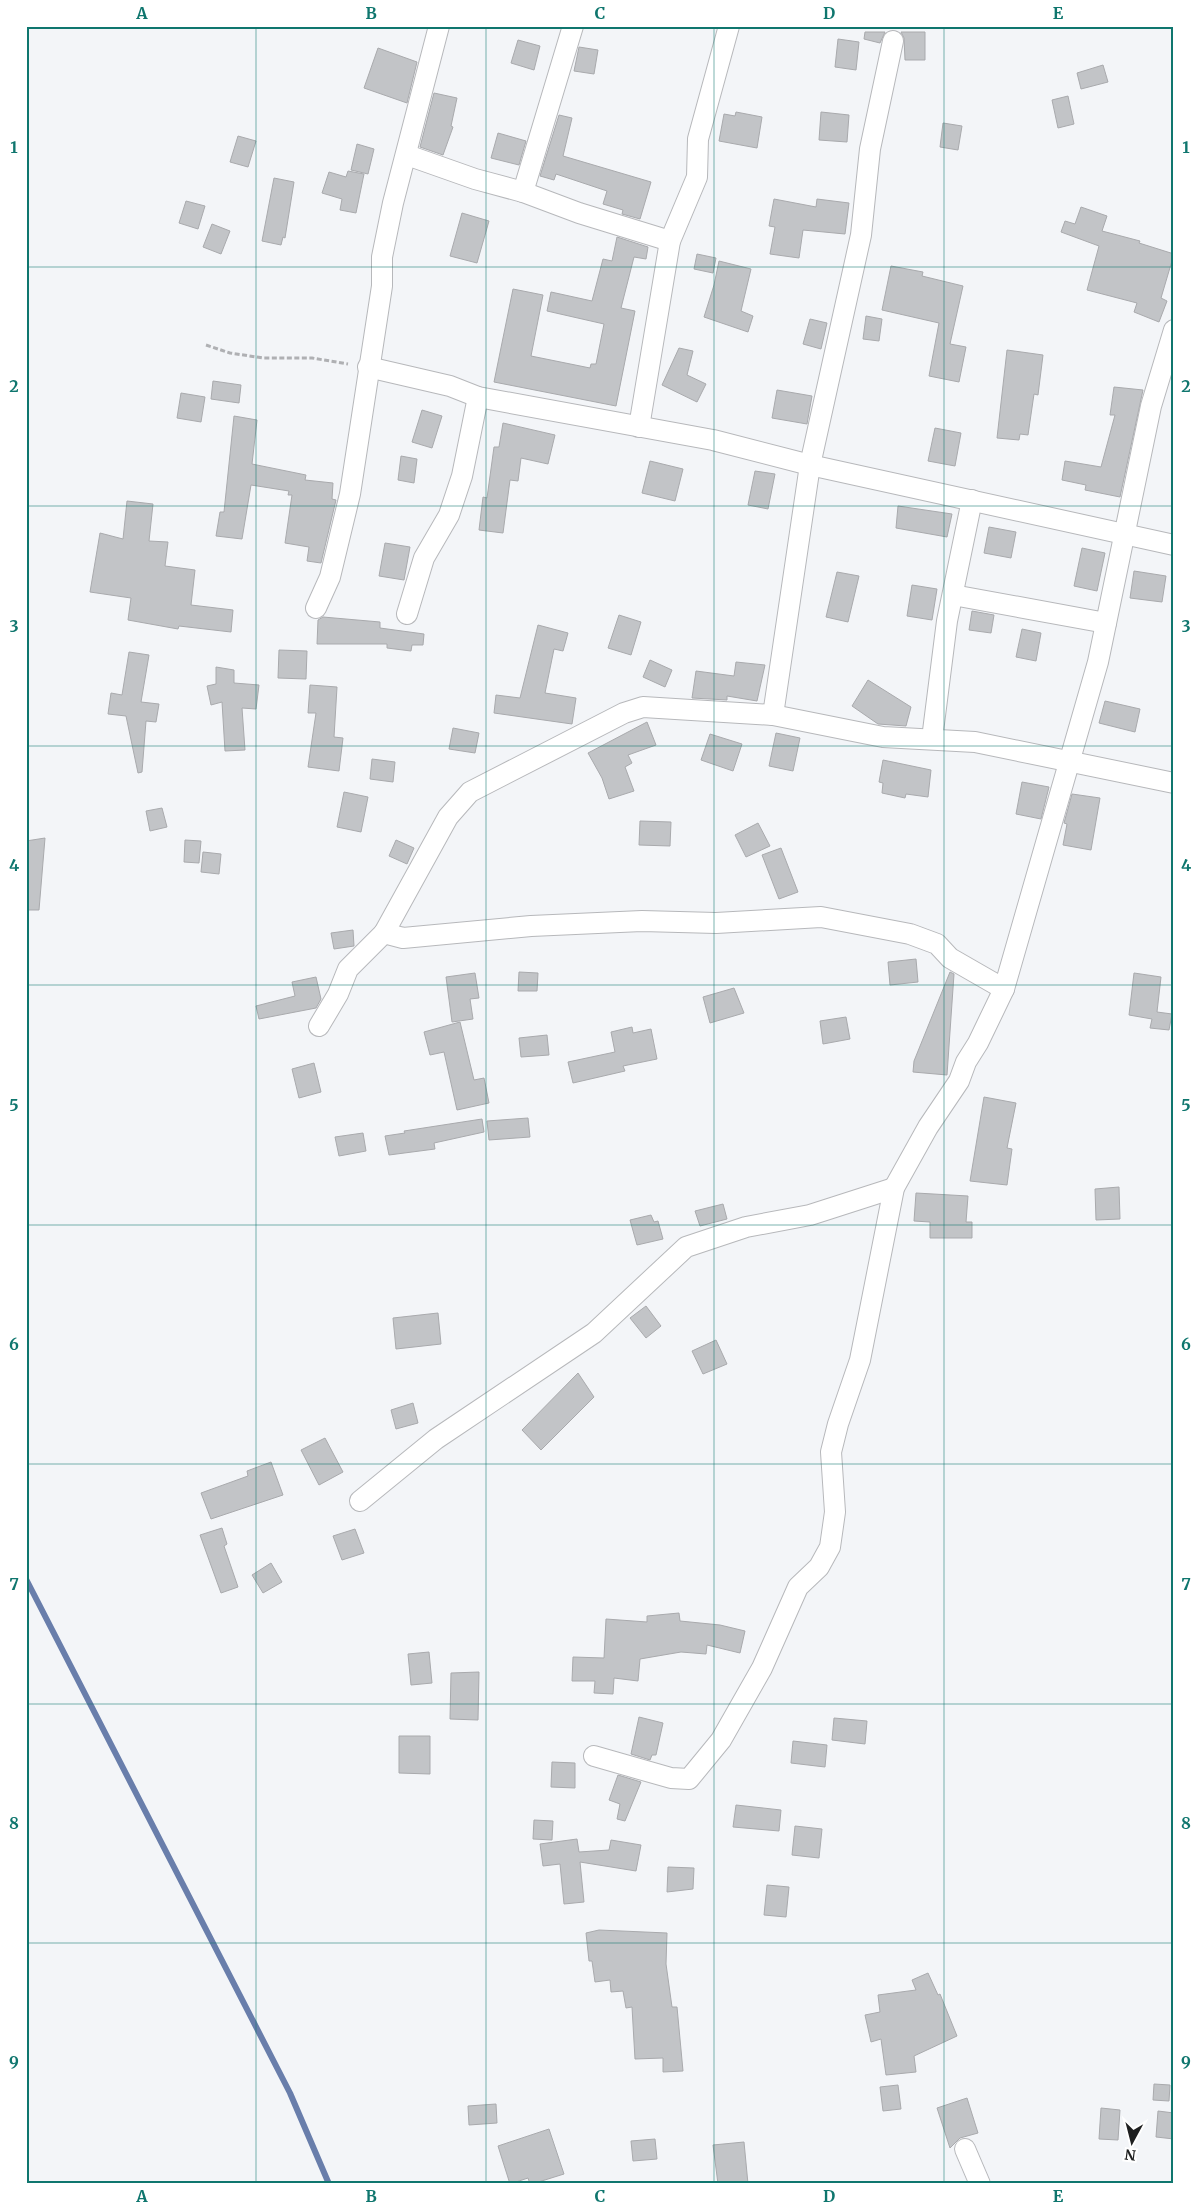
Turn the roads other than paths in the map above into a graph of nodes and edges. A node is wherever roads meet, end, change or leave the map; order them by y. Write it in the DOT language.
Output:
graph roads {
  1 [pos="439,26"];
  2 [pos="572,26"];
  3 [pos="729,26"];
  4 [pos="893,41"];
  5 [pos="407,155"];
  6 [pos="523,192"];
  7 [pos="670,241"];
  8 [pos="1174,330"];
  9 [pos="368,367"];
  10 [pos="478,397"];
  11 [pos="639,427"];
  12 [pos="810,464"];
  13 [pos="972,500"];
  14 [pos="1123,534"];
  15 [pos="1174,545"];
  16 [pos="953,594"];
  17 [pos="316,608"];
  18 [pos="408,614"];
  19 [pos="1106,623"];
  20 [pos="773,714"];
  21 [pos="932,739"];
  22 [pos="1071,760"];
  23 [pos="1174,782"];
  24 [pos="384,933"];
  25 [pos="1004,989"];
  26 [pos="318,1026"];
  27 [pos="894,1188"];
  28 [pos="360,1501"];
  29 [pos="594,1756"];
  30 [pos="964,2149"];
  31 [pos="980,2184"];
  1 -- 5 [label="street"];
  2 -- 6 [label="street"];
  3 -- 7 [label="street"];
  4 -- 12 [label="street"];
  5 -- 6 [label="street"];
  5 -- 9 [label="street"];
  6 -- 7 [label="street"];
  7 -- 11 [label="street"];
  8 -- 14 [label="street"];
  9 -- 10 [label="street"];
  9 -- 17 [label="street"];
  10 -- 11 [label="street"];
  10 -- 18 [label="street"];
  11 -- 12 [label="street"];
  12 -- 13 [label="street"];
  12 -- 20 [label="street"];
  13 -- 14 [label="street"];
  13 -- 16 [label="street"];
  14 -- 15 [label="street"];
  14 -- 19 [label="street"];
  16 -- 19 [label="street"];
  16 -- 21 [label="street"];
  19 -- 22 [label="street"];
  20 -- 21 [label="street"];
  20 -- 24 [label="street"];
  21 -- 22 [label="street"];
  22 -- 23 [label="street"];
  22 -- 25 [label="street"];
  24 -- 25 [label="street"];
  24 -- 26 [label="street"];
  25 -- 27 [label="street"];
  27 -- 28 [label="street"];
  27 -- 29 [label="street"];
  30 -- 31 [label="street"];
}
